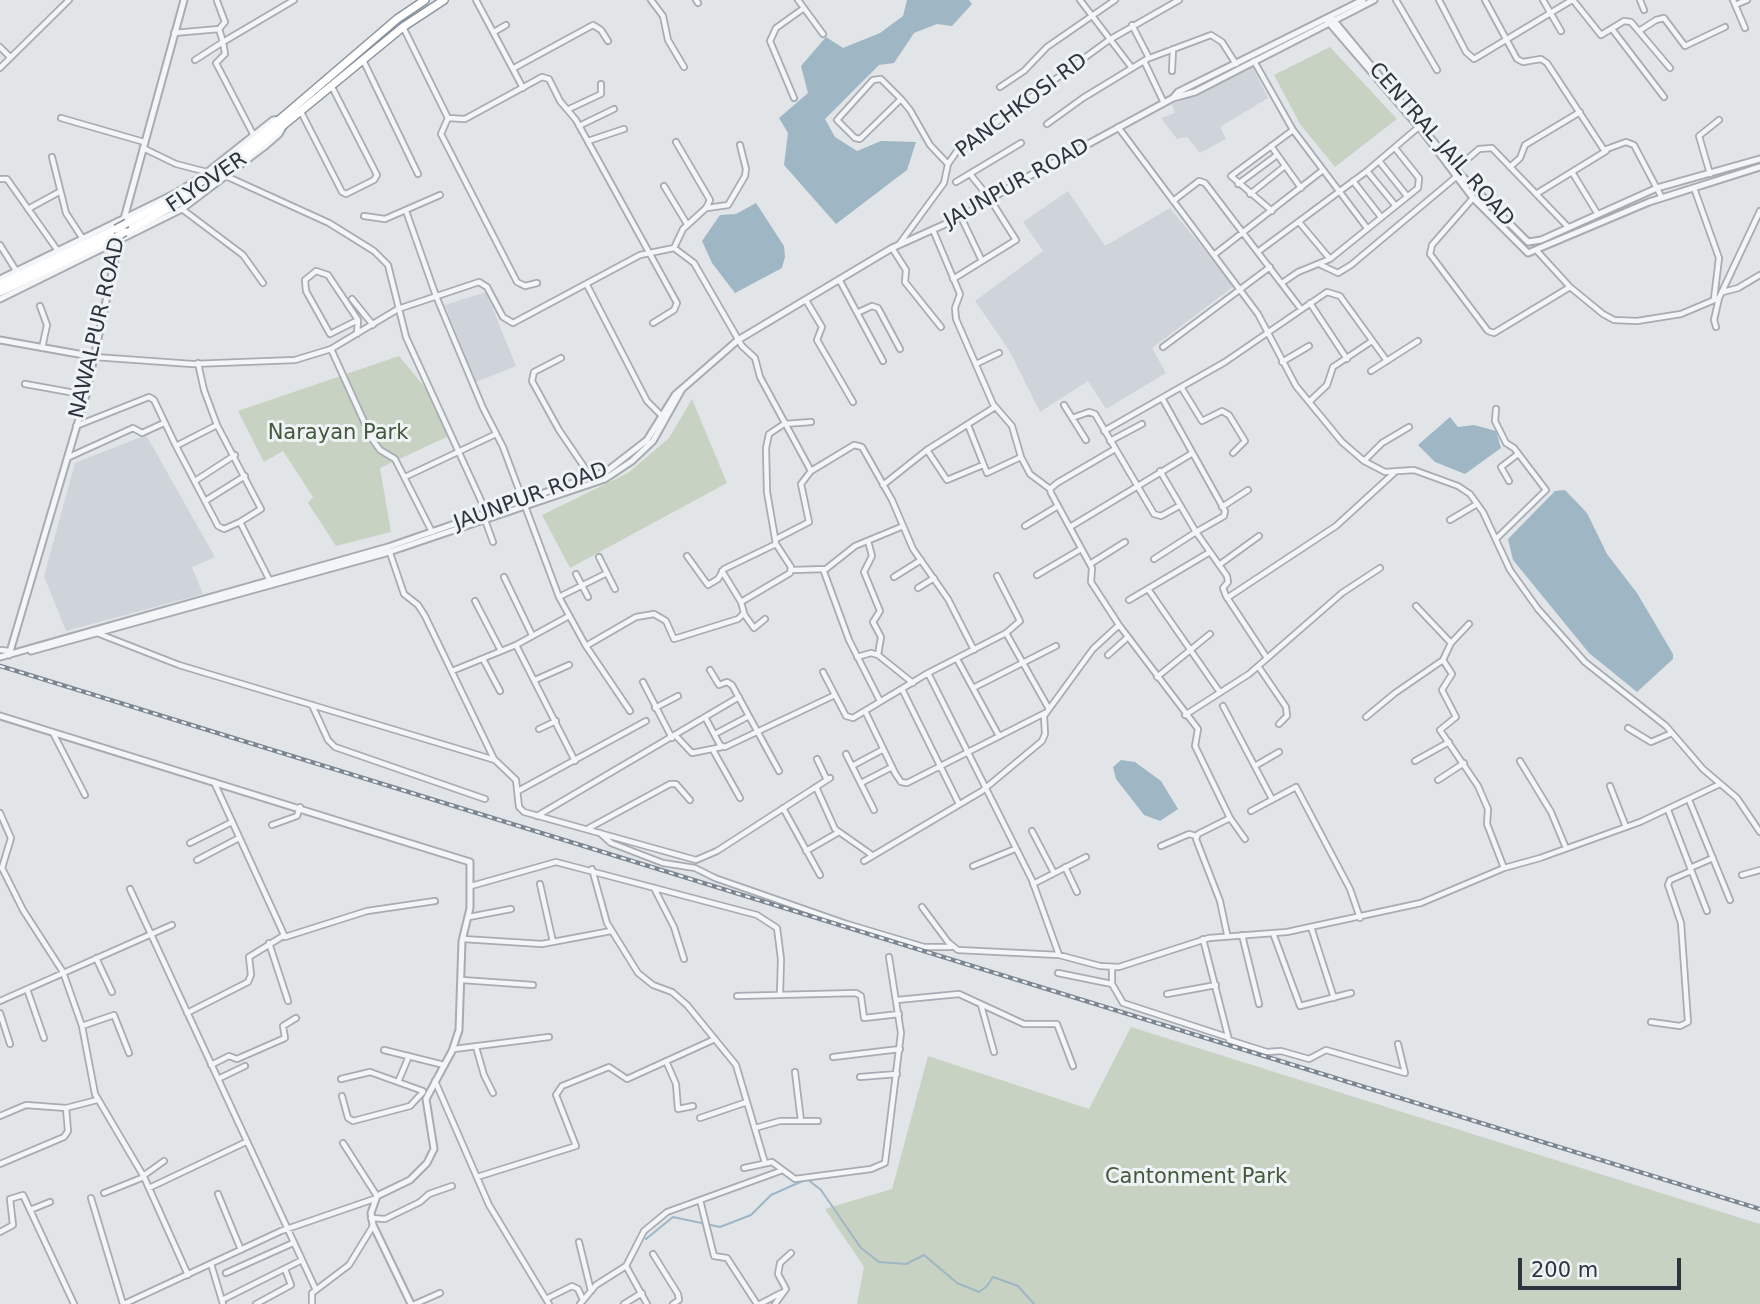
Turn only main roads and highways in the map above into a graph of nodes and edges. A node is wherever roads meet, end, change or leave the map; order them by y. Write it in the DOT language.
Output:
graph roads {
  1 [pos="424,0"];
  2 [pos="444,0"];
  3 [pos="283,123"];
  4 [pos="117,236"];
  5 [pos="1,292"];
  1 -- 3 [label="highway"];
  2 -- 3 [label="highway"];
  3 -- 4 [label="highway, FLYOVER, bridge"];
  3 -- 4 [label="highway, FLYOVER, bridge"];
  4 -- 5 [label="highway"];
}
